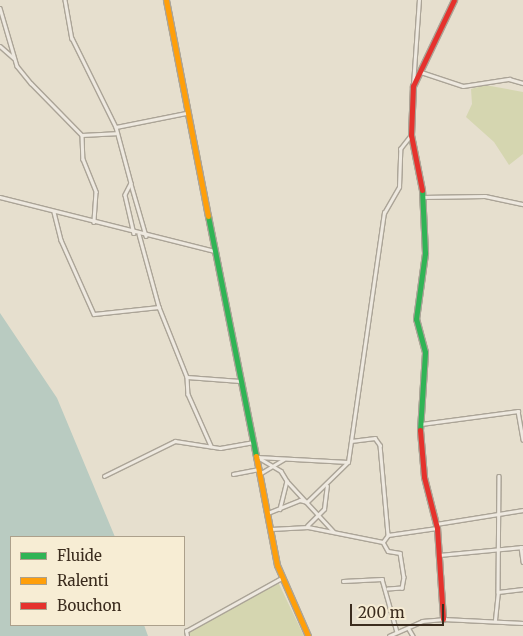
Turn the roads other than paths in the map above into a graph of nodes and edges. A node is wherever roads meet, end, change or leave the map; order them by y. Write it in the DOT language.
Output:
graph roads {
  1 [pos="66,0"];
  2 [pos="166,0"];
  3 [pos="420,0"];
  4 [pos="454,0"];
  5 [pos="0,8"];
  6 [pos="0,46"];
  7 [pos="15,59"];
  8 [pos="421,72"];
  9 [pos="523,83"];
  10 [pos="413,86"];
  11 [pos="186,113"];
  12 [pos="116,127"];
  13 [pos="115,133"];
  14 [pos="82,135"];
  15 [pos="411,135"];
  16 [pos="131,183"];
  17 [pos="421,197"];
  18 [pos="0,198"];
  19 [pos="523,204"];
  20 [pos="54,212"];
  21 [pos="94,222"];
  22 [pos="134,232"];
  23 [pos="139,234"];
  24 [pos="146,236"];
  25 [pos="216,251"];
  26 [pos="159,307"];
  27 [pos="187,377"];
  28 [pos="240,381"];
  29 [pos="421,424"];
  30 [pos="523,435"];
  31 [pos="523,440"];
  32 [pos="351,441"];
  33 [pos="254,442"];
  34 [pos="211,446"];
  35 [pos="257,458"];
  36 [pos="284,460"];
  37 [pos="348,462"];
  38 [pos="274,466"];
  39 [pos="260,471"];
  40 [pos="234,474"];
  41 [pos="104,476"];
  42 [pos="500,476"];
  43 [pos="287,481"];
  44 [pos="327,484"];
  45 [pos="307,502"];
  46 [pos="280,509"];
  47 [pos="523,510"];
  48 [pos="501,512"];
  49 [pos="268,513"];
  50 [pos="319,515"];
  51 [pos="437,526"];
  52 [pos="307,527"];
  53 [pos="271,529"];
  54 [pos="335,533"];
  55 [pos="388,535"];
  56 [pos="383,542"];
  57 [pos="522,547"];
  58 [pos="500,548"];
  59 [pos="439,555"];
  60 [pos="523,562"];
  61 [pos="280,579"];
  62 [pos="343,581"];
  63 [pos="388,589"];
  64 [pos="523,590"];
  65 [pos="498,592"];
  66 [pos="443,619"];
  67 [pos="495,620"];
  68 [pos="523,623"];
  69 [pos="409,629"];
  70 [pos="397,632"];
  71 [pos="392,635"];
  72 [pos="187,636"];
  73 [pos="308,636"];
  74 [pos="413,636"];
  1 -- 12 [label="street"];
  2 -- 11 [label="main road"];
  3 -- 10 [label="street"];
  4 -- 8 [label="main road"];
  5 -- 7 [label="street"];
  6 -- 7 [label="street"];
  7 -- 14 [label="street"];
  8 -- 9 [label="street"];
  8 -- 10 [label="main road"];
  10 -- 15 [label="main road"];
  11 -- 12 [label="street"];
  11 -- 25 [label="main road"];
  12 -- 13 [label="street"];
  13 -- 14 [label="street"];
  13 -- 16 [label="street"];
  14 -- 21 [label="street"];
  15 -- 17 [label="main road"];
  15 -- 32 [label="street"];
  16 -- 22 [label="street"];
  16 -- 24 [label="street"];
  17 -- 19 [label="street"];
  17 -- 29 [label="main road"];
  18 -- 20 [label="street"];
  20 -- 21 [label="street"];
  20 -- 26 [label="street"];
  21 -- 22 [label="street"];
  22 -- 23 [label="street"];
  23 -- 24 [label="street"];
  23 -- 26 [label="street"];
  24 -- 25 [label="street"];
  25 -- 28 [label="main road"];
  26 -- 27 [label="street"];
  27 -- 28 [label="street"];
  27 -- 34 [label="street"];
  28 -- 33 [label="main road"];
  29 -- 30 [label="street"];
  29 -- 51 [label="main road"];
  30 -- 31 [label="street"];
  32 -- 37 [label="street"];
  32 -- 55 [label="street"];
  33 -- 34 [label="street"];
  33 -- 35 [label="main road"];
  34 -- 41 [label="street"];
  35 -- 36 [label="street"];
  35 -- 38 [label="street"];
  35 -- 39 [label="main road"];
  36 -- 37 [label="street"];
  36 -- 38 [label="street"];
  37 -- 44 [label="street"];
  38 -- 39 [label="street"];
  38 -- 43 [label="street"];
  39 -- 40 [label="street"];
  39 -- 49 [label="main road"];
  42 -- 48 [label="street"];
  43 -- 45 [label="street"];
  43 -- 46 [label="street"];
  44 -- 45 [label="street"];
  44 -- 50 [label="street"];
  45 -- 46 [label="street"];
  45 -- 50 [label="street"];
  46 -- 49 [label="street"];
  47 -- 48 [label="street"];
  48 -- 51 [label="street"];
  48 -- 58 [label="street"];
  49 -- 53 [label="main road"];
  50 -- 52 [label="street"];
  50 -- 54 [label="street"];
  51 -- 55 [label="street"];
  51 -- 59 [label="main road"];
  52 -- 53 [label="street"];
  52 -- 54 [label="street"];
  53 -- 61 [label="main road"];
  54 -- 56 [label="street"];
  55 -- 56 [label="street"];
  56 -- 63 [label="street"];
  57 -- 58 [label="street"];
  57 -- 60 [label="street"];
  58 -- 59 [label="street"];
  58 -- 65 [label="street"];
  59 -- 66 [label="main road"];
  61 -- 72 [label="street"];
  61 -- 73 [label="main road"];
  62 -- 63 [label="street"];
  63 -- 70 [label="street"];
  64 -- 65 [label="street"];
  65 -- 67 [label="street"];
  66 -- 67 [label="street"];
  66 -- 69 [label="street"];
  67 -- 68 [label="street"];
  69 -- 70 [label="street"];
  69 -- 74 [label="street"];
  70 -- 71 [label="street"];
}
